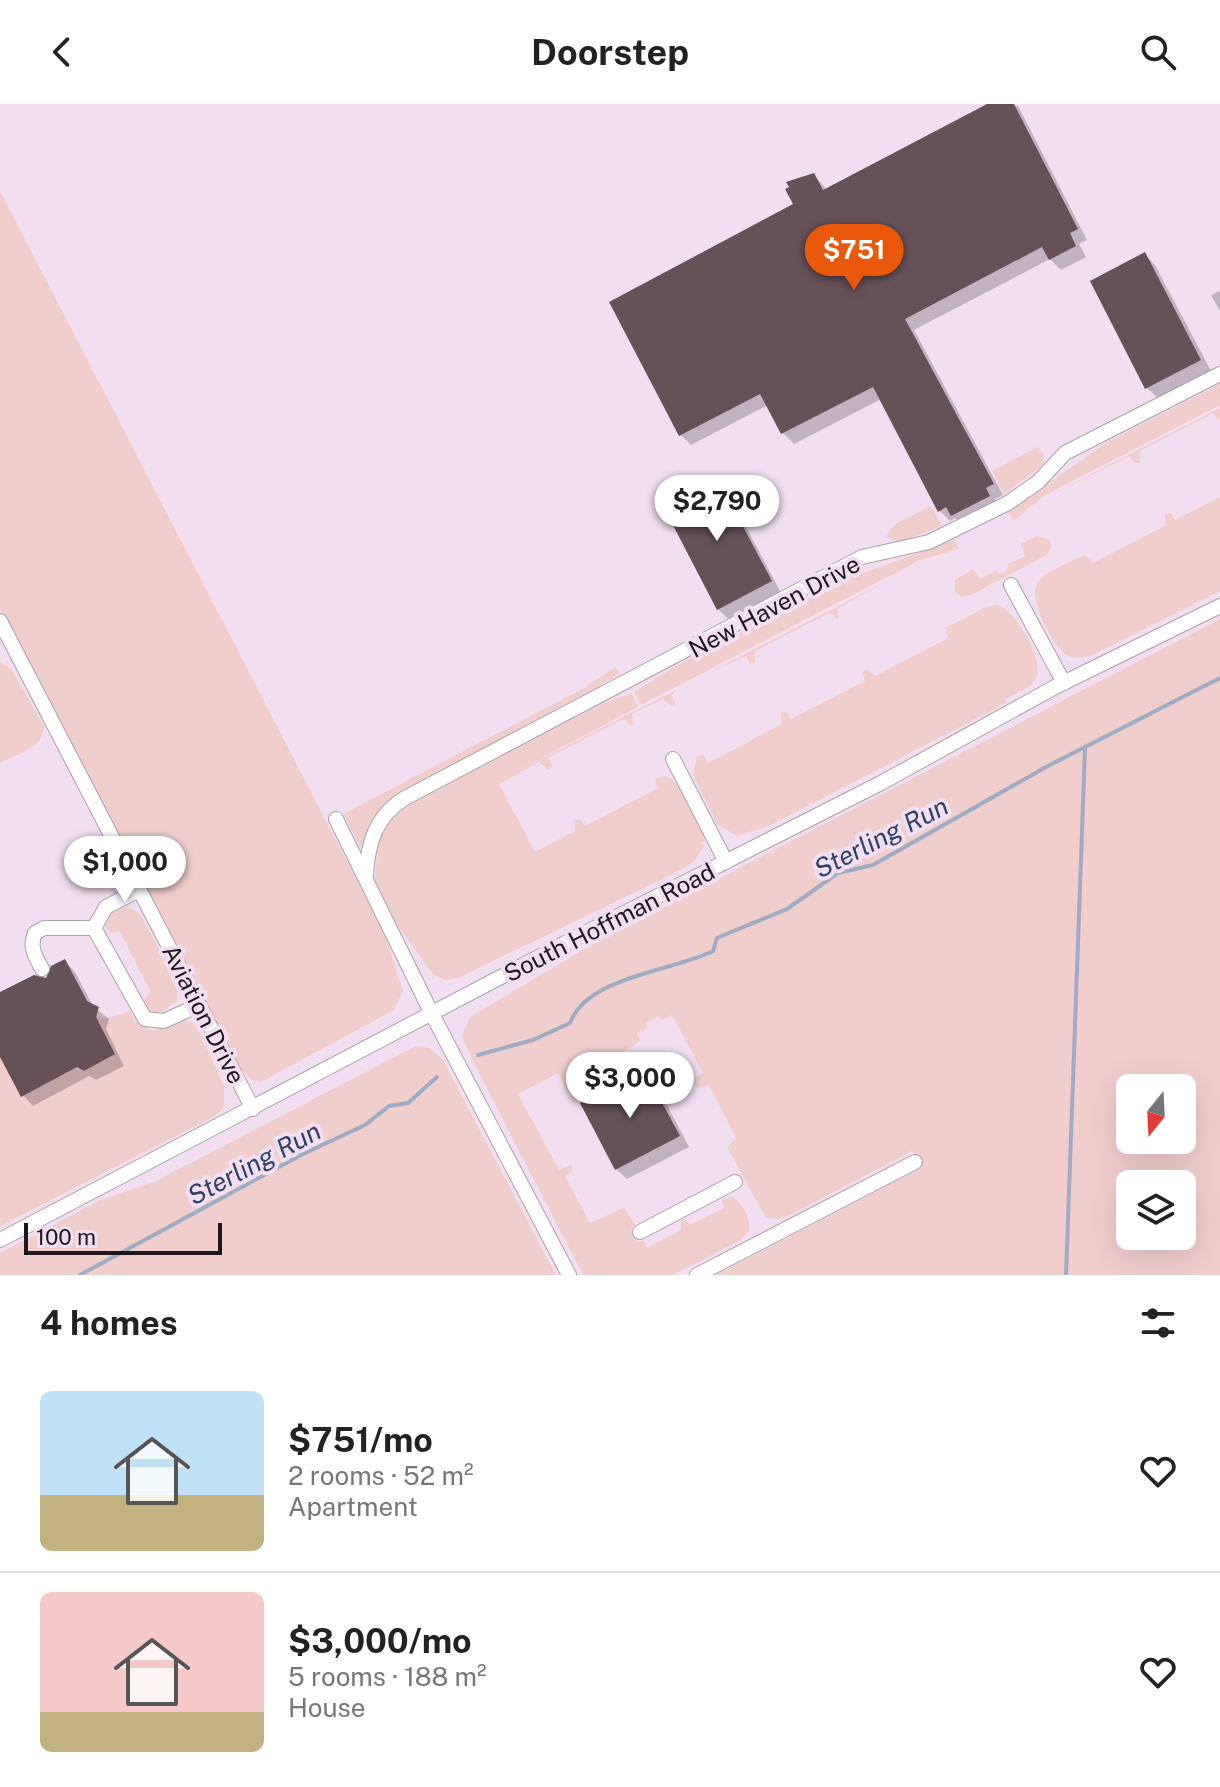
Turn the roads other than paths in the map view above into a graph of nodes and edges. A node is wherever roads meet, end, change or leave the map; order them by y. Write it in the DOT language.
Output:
graph roads {
  1 [pos="1220,374"];
  2 [pos="1011,585"];
  3 [pos="1220,606"];
  4 [pos="0,621"];
  5 [pos="1064,683"];
  6 [pos="673,759"];
  7 [pos="336,819"];
  8 [pos="726,862"];
  9 [pos="366,875"];
  10 [pos="139,890"];
  11 [pos="94,928"];
  12 [pos="42,969"];
  13 [pos="199,1005"];
  14 [pos="433,1016"];
  15 [pos="253,1109"];
  16 [pos="915,1162"];
  17 [pos="735,1182"];
  18 [pos="640,1232"];
  19 [pos="0,1240"];
  20 [pos="569,1275"];
  21 [pos="697,1275"];
  1 -- 9 [label="street, New Haven Drive"];
  2 -- 5 [label="street"];
  3 -- 5 [label="street, South Hoffman Road"];
  4 -- 10 [label="street, Aviation Drive"];
  5 -- 8 [label="street, South Hoffman Road"];
  6 -- 8 [label="street"];
  7 -- 9 [label="street"];
  8 -- 14 [label="street, South Hoffman Road"];
  9 -- 14 [label="street"];
  10 -- 11 [label="street"];
  10 -- 13 [label="street, Aviation Drive"];
  11 -- 12 [label="street"];
  11 -- 13 [label="street"];
  13 -- 15 [label="street, Aviation Drive"];
  14 -- 15 [label="street, South Hoffman Road"];
  14 -- 20 [label="street"];
  15 -- 19 [label="street, South Hoffman Road"];
  16 -- 21 [label="street"];
  17 -- 18 [label="street"];
}
